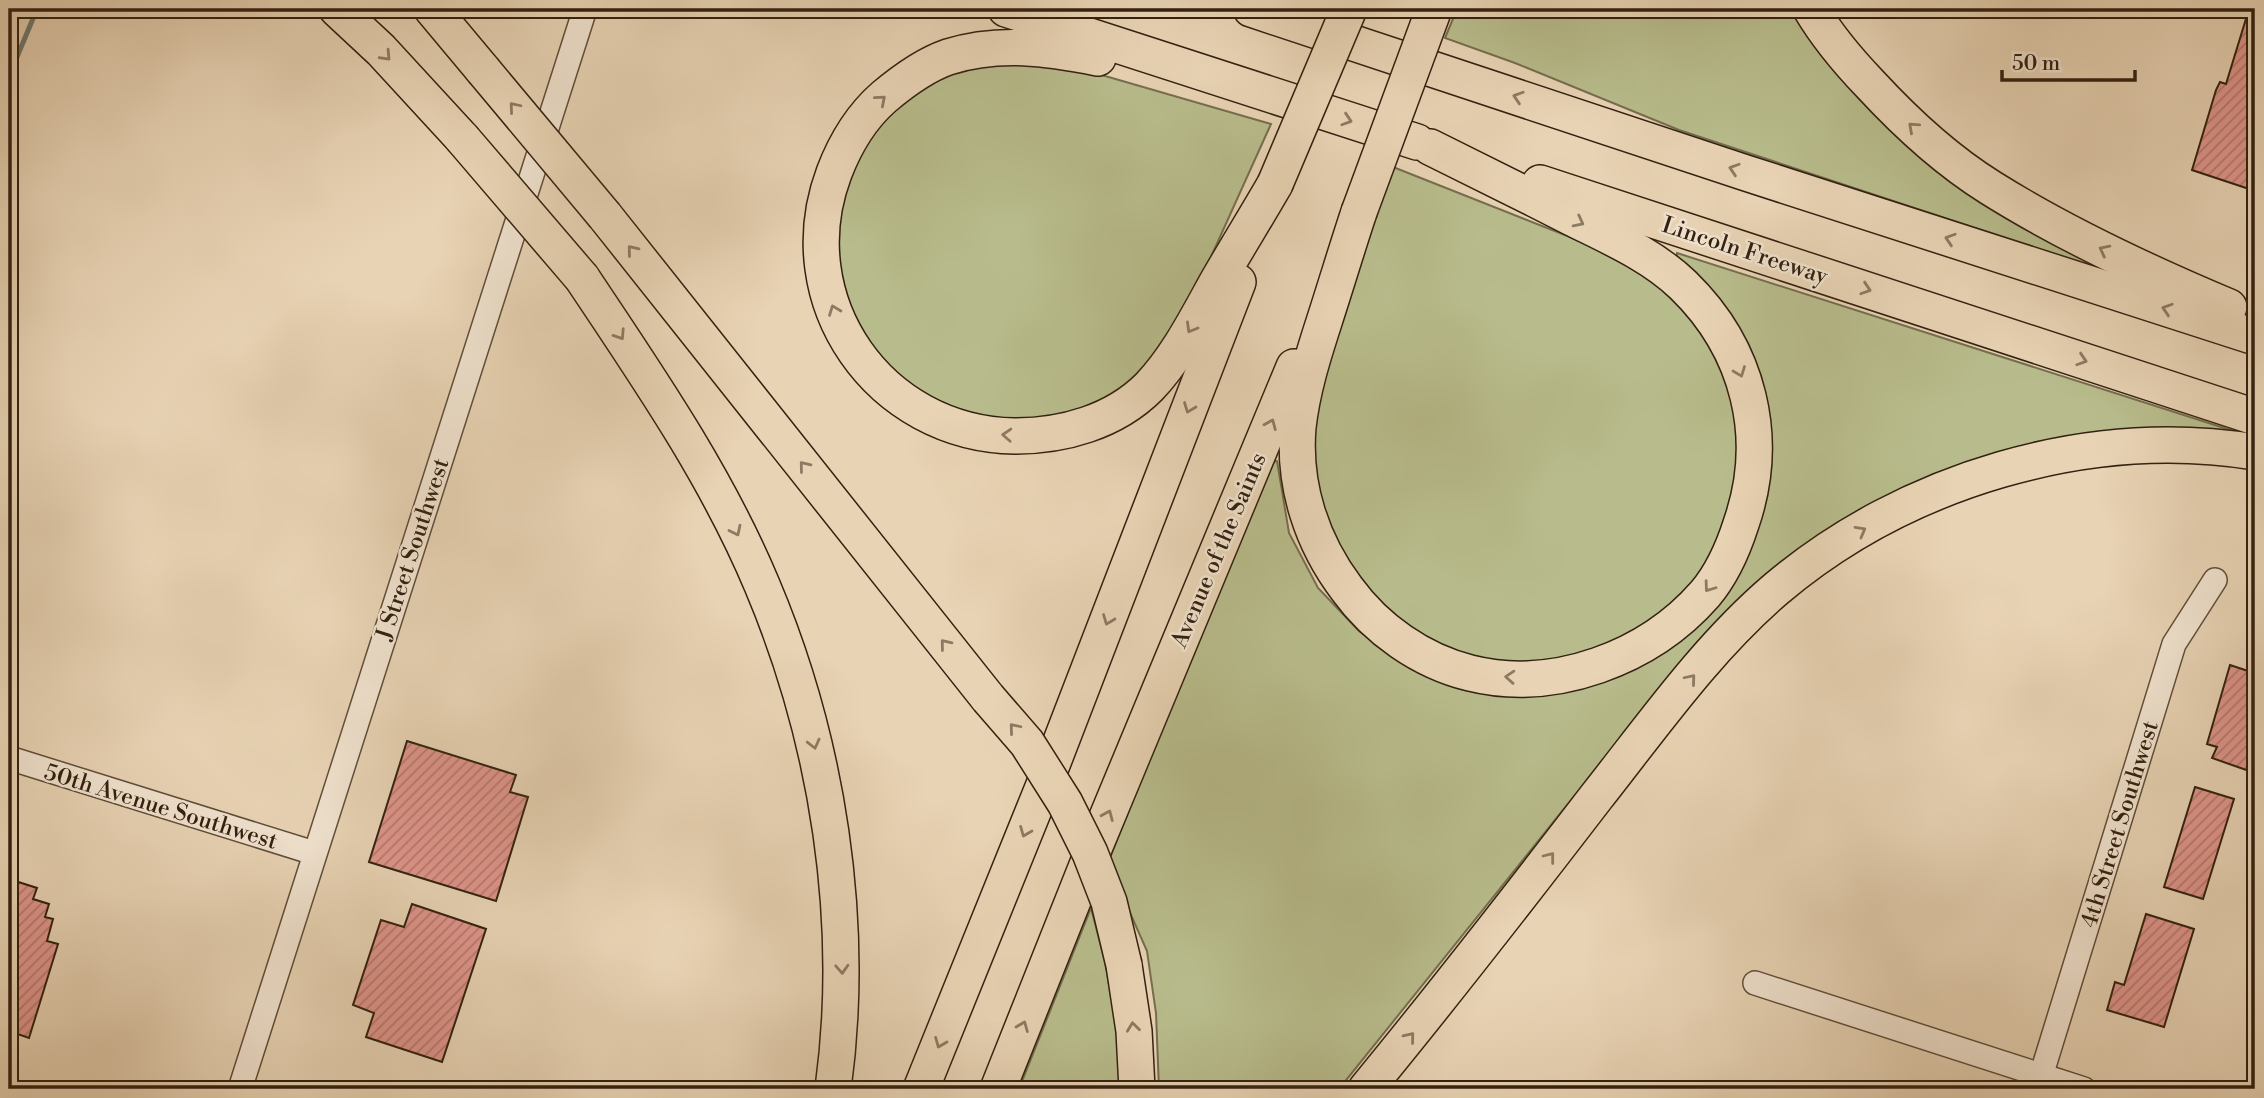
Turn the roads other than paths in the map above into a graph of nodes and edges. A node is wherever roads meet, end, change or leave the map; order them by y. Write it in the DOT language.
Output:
graph roads {
  1 [pos="337,9"];
  2 [pos="432,9"];
  3 [pos="585,9"];
  4 [pos="1006,9"];
  5 [pos="1251,9"];
  6 [pos="1282,9"];
  7 [pos="1349,9"];
  8 [pos="1434,9"];
  9 [pos="1811,9"];
  10 [pos="1371,47"];
  11 [pos="1235,84"];
  12 [pos="1430,147"];
  13 [pos="1275,184"];
  14 [pos="1359,212"];
  15 [pos="2255,318"];
  16 [pos="2255,337"];
  17 [pos="2255,417"];
  18 [pos="2255,452"];
  19 [pos="2214,580"];
  20 [pos="9,758"];
  21 [pos="314,853"];
  22 [pos="1755,983"];
  23 [pos="2041,1076"];
  24 [pos="240,1089"];
  25 [pos="833,1089"];
  26 [pos="921,1089"];
  27 [pos="998,1089"];
  28 [pos="1137,1089"];
  29 [pos="1366,1089"];
  30 [pos="2084,1089"];
  1 -- 25 [label="highway, one-way, bridge"];
  28 -- 2 [label="highway, one-way, bridge"];
  3 -- 21 [label="street, J Street Southwest"];
  4 -- 11 [label="highway"];
  5 -- 10 [label="highway"];
  6 -- 10 [label="highway"];
  7 -- 13 [label="highway, bridge"];
  8 -- 14 [label="highway, Avenue of the Saints, bridge"];
  15 -- 9 [label="highway, one-way"];
  16 -- 10 [label="highway, one-way"];
  11 -- 12 [label="highway, Lincoln Freeway, one-way"];
  13 -- 11 [label="highway, one-way"];
  12 -- 14 [label="highway, one-way"];
  12 -- 17 [label="highway, Lincoln Freeway, one-way"];
  13 -- 26 [label="highway, one-way"];
  27 -- 14 [label="highway, Avenue of the Saints, one-way"];
  29 -- 18 [label="highway, one-way"];
  19 -- 23 [label="street, 4th Street Southwest"];
  20 -- 21 [label="street, 50th Avenue Southwest"];
  21 -- 24 [label="street, J Street Southwest"];
  22 -- 23 [label="street"];
  23 -- 30 [label="street"];
}
